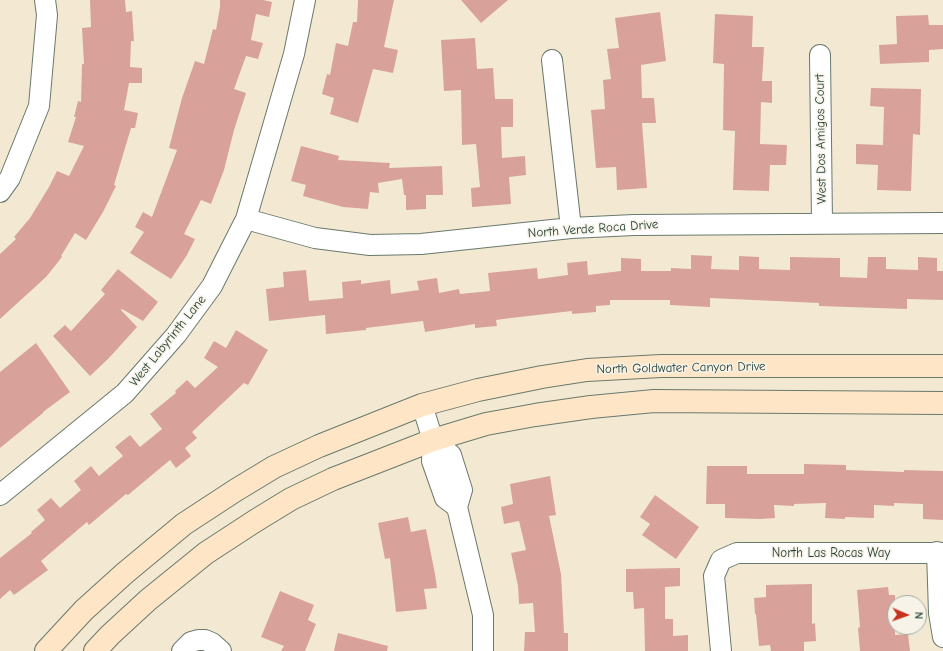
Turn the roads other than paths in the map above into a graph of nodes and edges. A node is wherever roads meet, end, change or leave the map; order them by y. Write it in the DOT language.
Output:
graph roads {
  1 [pos="45,0"];
  2 [pos="305,0"];
  3 [pos="820,55"];
  4 [pos="552,60"];
  5 [pos="0,192"];
  6 [pos="246,219"];
  7 [pos="822,223"];
  8 [pos="943,223"];
  9 [pos="571,228"];
  10 [pos="943,366"];
  11 [pos="943,403"];
  12 [pos="422,405"];
  13 [pos="434,440"];
  14 [pos="0,495"];
  15 [pos="940,552"];
  16 [pos="943,637"];
  17 [pos="46,651"];
  18 [pos="95,651"];
  19 [pos="182,651"];
  20 [pos="221,651"];
  21 [pos="483,651"];
  22 [pos="721,651"];
  1 -- 5 [label="street"];
  2 -- 6 [label="street, West Labyrinth Lane"];
  3 -- 7 [label="street, West Dos Amigos Court"];
  4 -- 9 [label="street"];
  6 -- 9 [label="street, North Verde Roca Drive"];
  6 -- 14 [label="street, West Labyrinth Lane"];
  7 -- 8 [label="street, North Verde Roca Drive"];
  7 -- 9 [label="street, North Verde Roca Drive"];
  10 -- 12 [label="street, North Goldwater Canyon Drive"];
  11 -- 13 [label="street"];
  12 -- 13 [label="street"];
  12 -- 17 [label="street, North Goldwater Canyon Drive"];
  13 -- 18 [label="street"];
  13 -- 21 [label="street"];
  15 -- 16 [label="street"];
  15 -- 22 [label="street, North Las Rocas Way"];
  19 -- 20 [label="street"];
}
